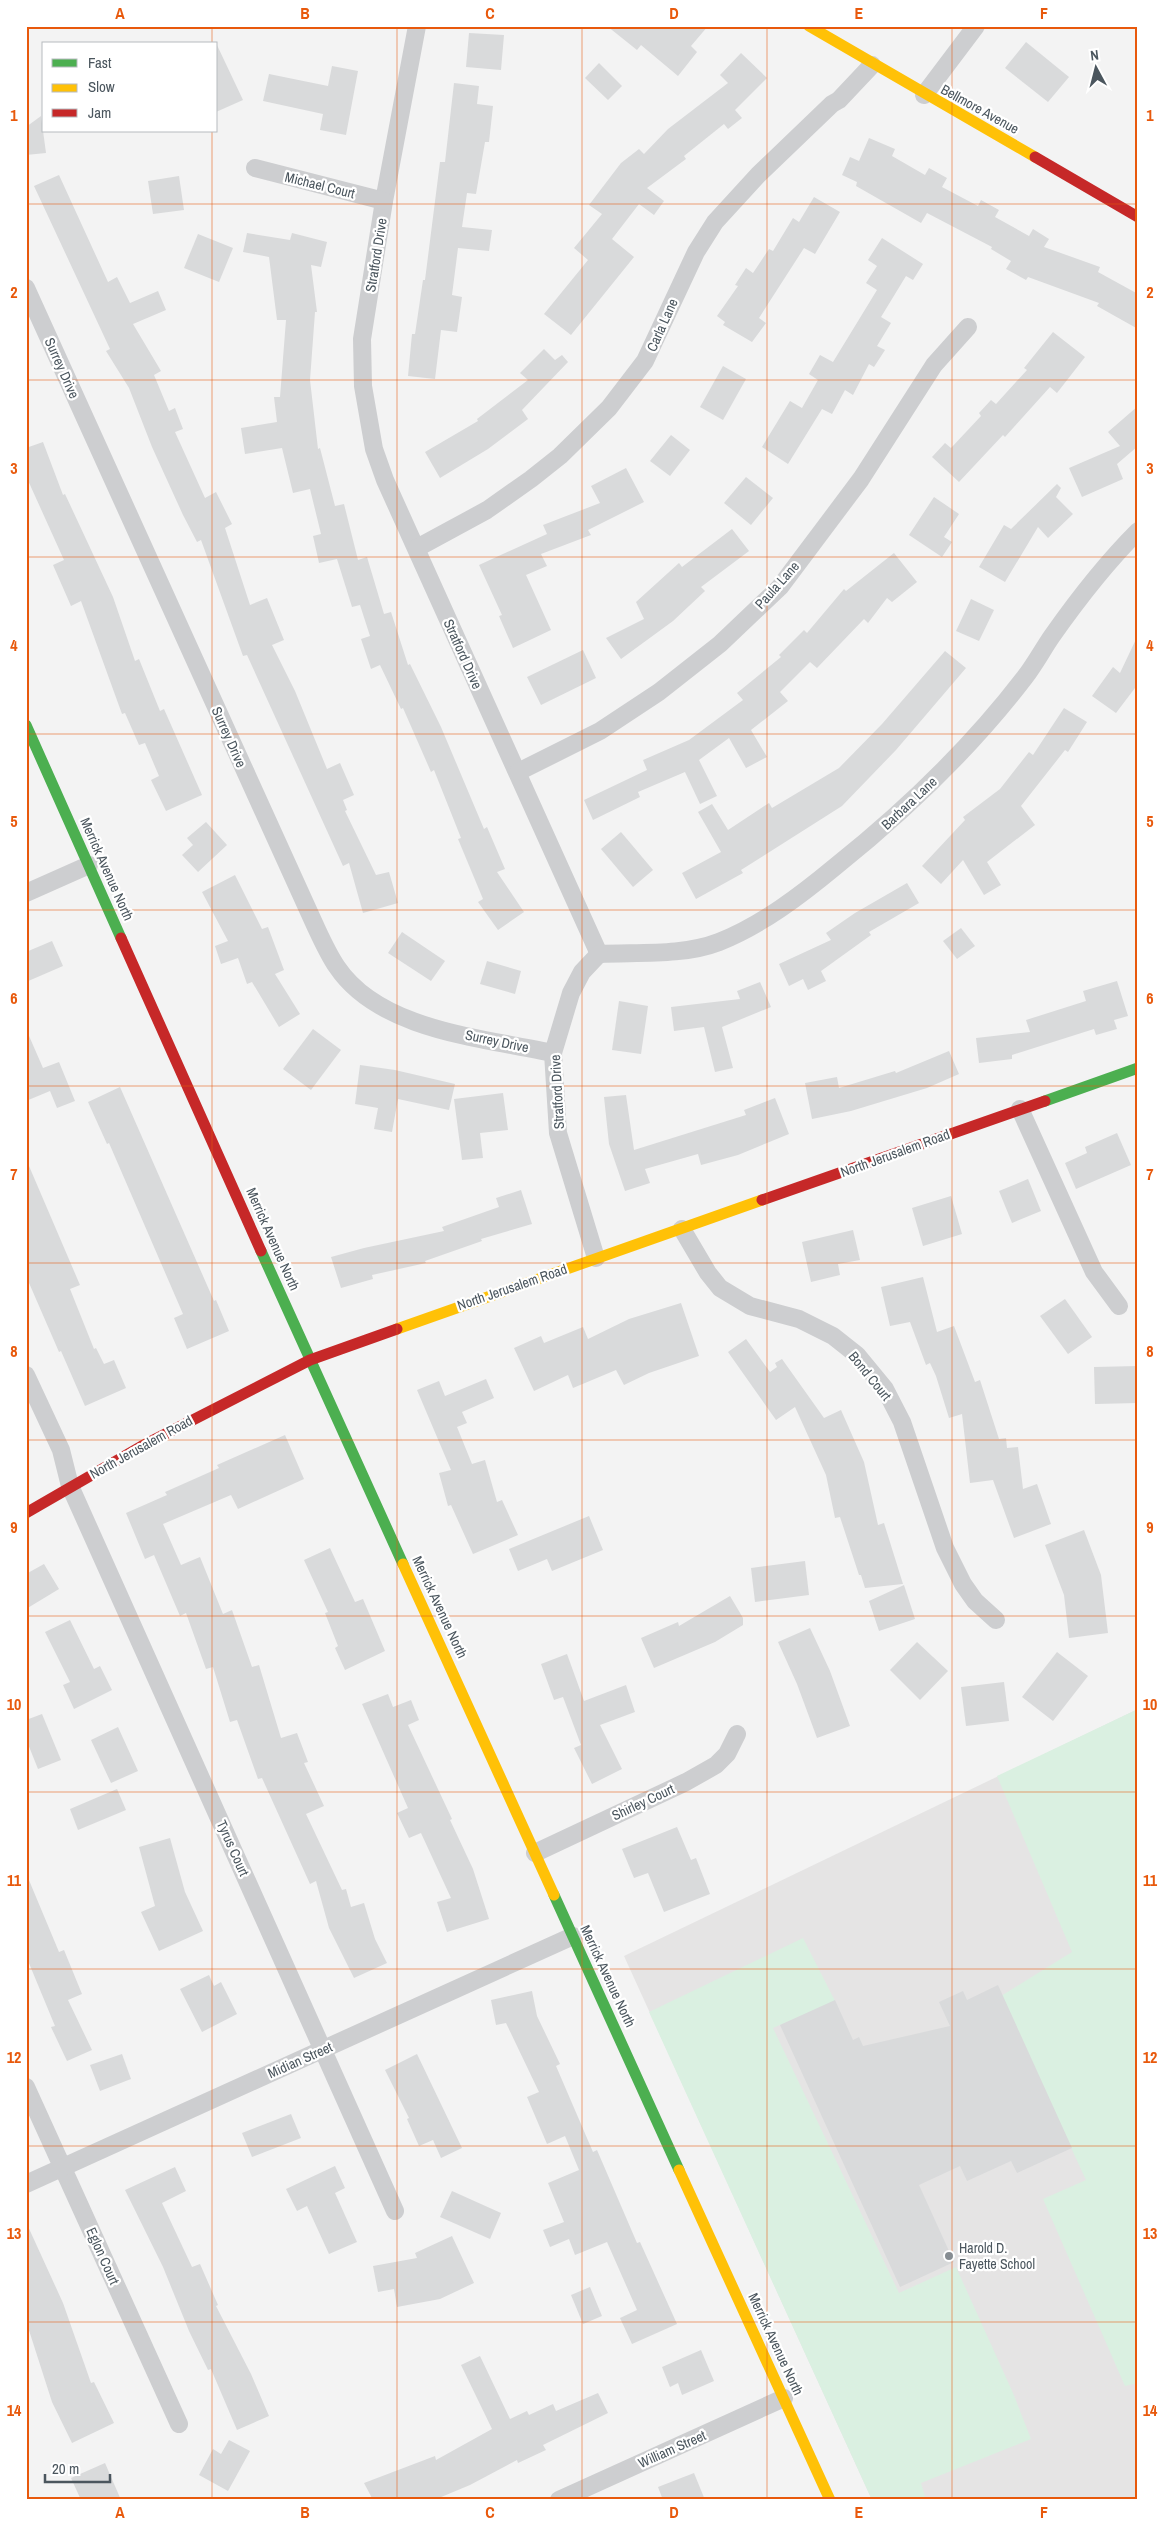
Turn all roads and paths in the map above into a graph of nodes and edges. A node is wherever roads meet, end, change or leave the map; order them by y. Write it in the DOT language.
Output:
graph roads {
  1 [pos="416,26"];
  2 [pos="809,26"];
  3 [pos="976,26"];
  4 [pos="872,65"];
  5 [pos="924,95"];
  6 [pos="255,168"];
  7 [pos="384,202"];
  8 [pos="1138,217"];
  9 [pos="26,288"];
  10 [pos="968,327"];
  11 [pos="1138,531"];
  12 [pos="417,548"];
  13 [pos="26,726"];
  14 [pos="518,772"];
  15 [pos="89,865"];
  16 [pos="26,893"];
  17 [pos="600,954"];
  18 [pos="553,1053"];
  19 [pos="1138,1068"];
  20 [pos="1020,1109"];
  21 [pos="682,1229"];
  22 [pos="596,1258"];
  23 [pos="1119,1306"];
  24 [pos="310,1360"];
  25 [pos="26,1375"];
  26 [pos="70,1486"];
  27 [pos="26,1513"];
  28 [pos="996,1620"];
  29 [pos="738,1734"];
  30 [pos="535,1853"];
  31 [pos="573,1936"];
  32 [pos="324,2050"];
  33 [pos="26,2087"];
  34 [pos="63,2168"];
  35 [pos="26,2184"];
  36 [pos="395,2211"];
  37 [pos="784,2398"];
  38 [pos="179,2424"];
  39 [pos="559,2500"];
  40 [pos="830,2500"];
  1 -- 7 [label="street, Stratford Drive"];
  2 -- 4 [label="main road, Bellmore Avenue"];
  3 -- 5 [label="street"];
  4 -- 5 [label="main road, Bellmore Avenue"];
  4 -- 12 [label="street, Carla Lane"];
  5 -- 8 [label="main road, Bellmore Avenue"];
  6 -- 7 [label="street, Michael Court"];
  7 -- 12 [label="street, Stratford Drive"];
  9 -- 18 [label="street, Surrey Drive"];
  10 -- 14 [label="street, Paula Lane"];
  11 -- 17 [label="street, Barbara Lane"];
  12 -- 14 [label="street, Stratford Drive"];
  13 -- 15 [label="main road, Merrick Avenue North"];
  14 -- 17 [label="street, Stratford Drive"];
  15 -- 16 [label="street"];
  15 -- 24 [label="main road, Merrick Avenue North"];
  17 -- 18 [label="street, Stratford Drive"];
  18 -- 22 [label="street, Stratford Drive"];
  19 -- 20 [label="main road, North Jerusalem Road"];
  20 -- 21 [label="main road, North Jerusalem Road"];
  20 -- 23 [label="street"];
  21 -- 22 [label="main road, North Jerusalem Road"];
  21 -- 28 [label="street, Bond Court"];
  22 -- 24 [label="main road, North Jerusalem Road"];
  24 -- 26 [label="main road, North Jerusalem Road"];
  24 -- 30 [label="main road, Merrick Avenue North"];
  25 -- 26 [label="street, Tyrus Court"];
  26 -- 27 [label="main road, North Jerusalem Road"];
  26 -- 32 [label="street, Tyrus Court"];
  29 -- 30 [label="street, Shirley Court"];
  30 -- 31 [label="main road, Merrick Avenue North"];
  31 -- 32 [label="street, Midian Street"];
  31 -- 37 [label="main road, Merrick Avenue North"];
  32 -- 34 [label="street, Midian Street"];
  32 -- 36 [label="street, Tyrus Court"];
  33 -- 34 [label="street, Eglon Court"];
  34 -- 35 [label="street, Midian Street"];
  34 -- 38 [label="street, Eglon Court"];
  37 -- 39 [label="street, William Street"];
  37 -- 40 [label="main road, Merrick Avenue North"];
}
